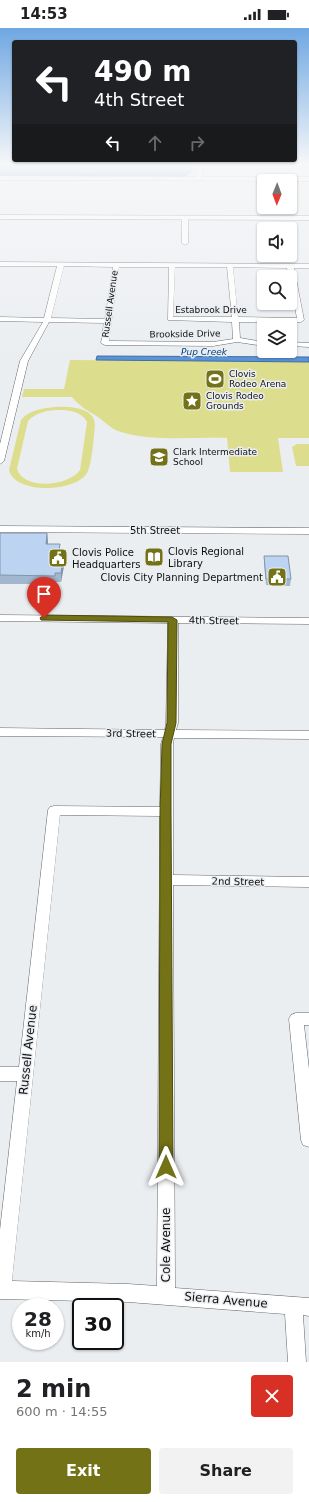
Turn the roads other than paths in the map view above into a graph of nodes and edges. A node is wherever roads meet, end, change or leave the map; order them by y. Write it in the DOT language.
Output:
graph roads {
  1 [pos="185,227"];
  2 [pos="185,243"];
  3 [pos="0,264"];
  4 [pos="61,264"];
  5 [pos="116,264"];
  6 [pos="172,265"];
  7 [pos="230,265"];
  8 [pos="290,266"];
  9 [pos="309,266"];
  10 [pos="0,319"];
  11 [pos="47,320"];
  12 [pos="108,320"];
  13 [pos="235,320"];
  14 [pos="238,340"];
  15 [pos="105,343"];
  16 [pos="257,343"];
  17 [pos="297,344"];
  18 [pos="309,345"];
  19 [pos="0,461"];
  20 [pos="0,529"];
  21 [pos="309,531"];
  22 [pos="0,618"];
  23 [pos="172,620"];
  24 [pos="309,621"];
  25 [pos="0,732"];
  26 [pos="169,733"];
  27 [pos="309,735"];
  28 [pos="166,812"];
  29 [pos="166,880"];
  30 [pos="309,882"];
  31 [pos="303,1019"];
  32 [pos="0,1074"];
  33 [pos="25,1074"];
  34 [pos="309,1140"];
  35 [pos="1,1290"];
  36 [pos="166,1295"];
  37 [pos="301,1306"];
  38 [pos="297,1362"];
  1 -- 2 [label="street"];
  3 -- 4 [label="street"];
  4 -- 5 [label="street"];
  4 -- 11 [label="street"];
  5 -- 6 [label="street"];
  5 -- 12 [label="street, Russell Avenue"];
  6 -- 7 [label="street"];
  6 -- 13 [label="street, Estabrook Drive"];
  7 -- 8 [label="street"];
  7 -- 13 [label="street"];
  8 -- 9 [label="street"];
  8 -- 13 [label="street, Estabrook Drive"];
  10 -- 11 [label="street"];
  11 -- 12 [label="street"];
  11 -- 19 [label="street"];
  12 -- 15 [label="street, Russell Avenue"];
  13 -- 14 [label="street"];
  14 -- 15 [label="street, Brookside Drive"];
  14 -- 16 [label="street, Brookside Drive"];
  17 -- 18 [label="street"];
  20 -- 21 [label="main road, 5th Street"];
  22 -- 23 [label="street, 4th Street"];
  23 -- 24 [label="street, 4th Street"];
  23 -- 26 [label="street, Cole Avenue"];
  25 -- 26 [label="street, 3rd Street"];
  26 -- 27 [label="street, 3rd Street"];
  26 -- 28 [label="street, Cole Avenue"];
  28 -- 29 [label="street, Cole Avenue"];
  28 -- 33 [label="street, Russell Avenue"];
  29 -- 30 [label="street, 2nd Street"];
  29 -- 36 [label="street, Cole Avenue"];
  31 -- 34 [label="street"];
  32 -- 33 [label="street"];
  33 -- 35 [label="street, Russell Avenue"];
  35 -- 36 [label="street, Sierra Avenue"];
  36 -- 37 [label="street, Sierra Avenue"];
  37 -- 38 [label="street"];
}
